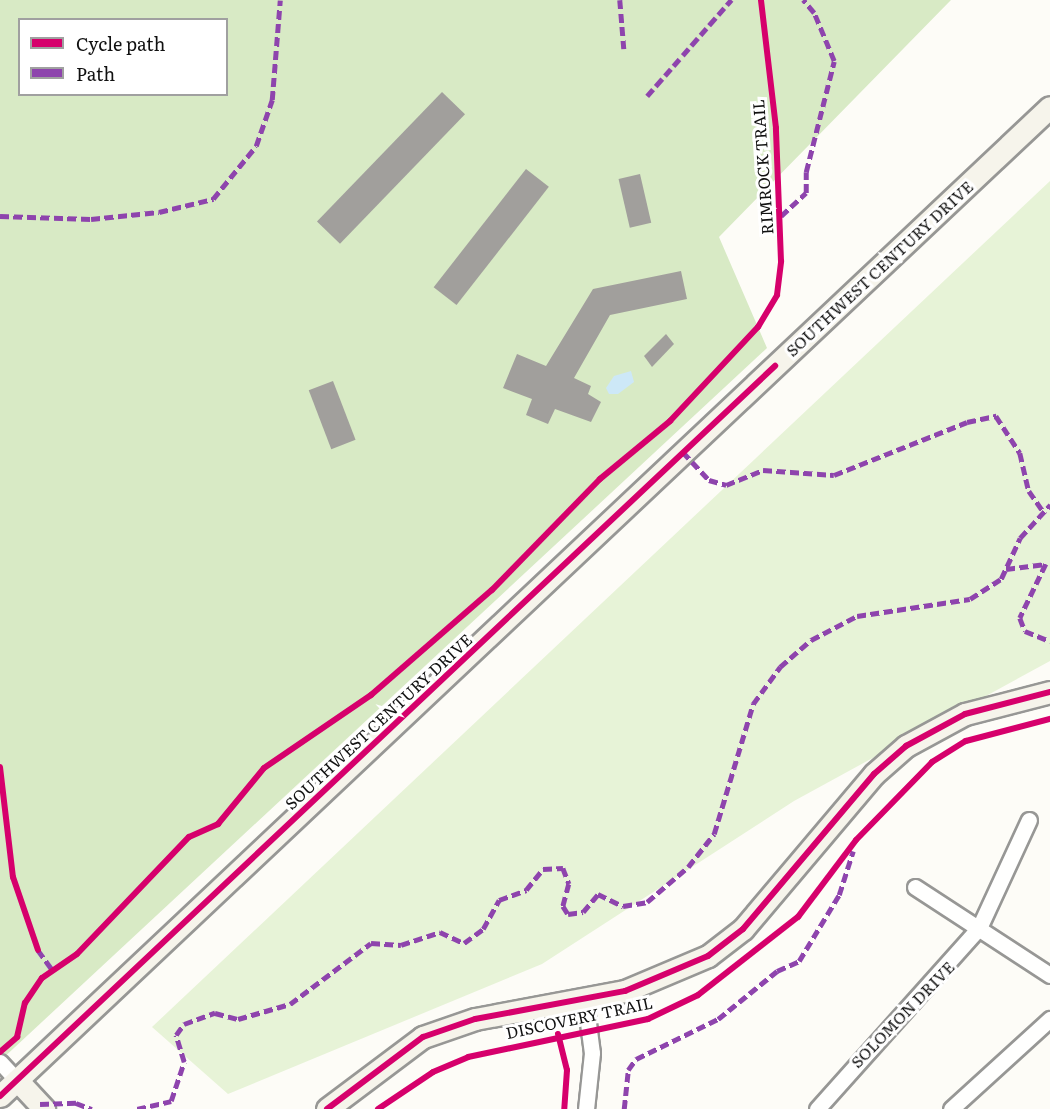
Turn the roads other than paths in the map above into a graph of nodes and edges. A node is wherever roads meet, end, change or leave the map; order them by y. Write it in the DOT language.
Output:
graph roads {
  1 [pos="1050,107"];
  2 [pos="1050,692"];
  3 [pos="1029,820"];
  4 [pos="915,887"];
  5 [pos="979,928"];
  6 [pos="1050,975"];
  7 [pos="585,1000"];
  8 [pos="1050,1019"];
  9 [pos="0,1062"];
  10 [pos="17,1080"];
  11 [pos="0,1096"];
  12 [pos="44,1109"];
  13 [pos="327,1109"];
  14 [pos="586,1109"];
  15 [pos="817,1109"];
  16 [pos="951,1109"];
  1 -- 10 [label="main road, SOUTHWEST CENTURY DRIVE"];
  2 -- 7 [label="main road"];
  3 -- 5 [label="street, SOLOMON DRIVE"];
  4 -- 5 [label="street"];
  5 -- 6 [label="street"];
  5 -- 15 [label="street, SOLOMON DRIVE"];
  7 -- 13 [label="main road"];
  7 -- 14 [label="street"];
  8 -- 16 [label="street"];
  9 -- 10 [label="street"];
  10 -- 11 [label="main road, SOUTHWEST CENTURY DRIVE"];
  10 -- 12 [label="main road"];
}
